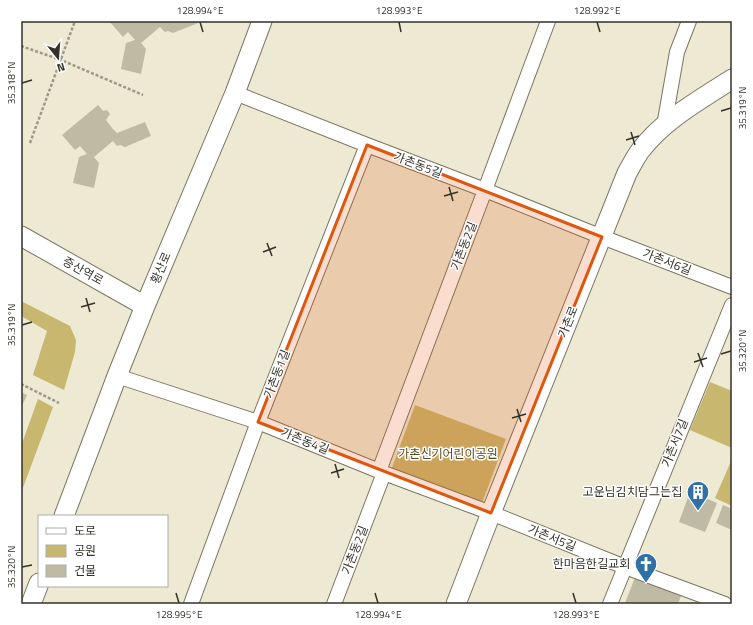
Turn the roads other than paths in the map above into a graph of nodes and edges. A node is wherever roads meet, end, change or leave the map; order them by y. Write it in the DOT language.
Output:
graph roads {
  1 [pos="262,21"];
  2 [pos="548,21"];
  3 [pos="689,21"];
  4 [pos="732,79"];
  5 [pos="235,93"];
  6 [pos="664,126"];
  7 [pos="367,145"];
  8 [pos="485,190"];
  9 [pos="21,236"];
  10 [pos="602,237"];
  11 [pos="732,287"];
  12 [pos="732,305"];
  13 [pos="145,306"];
  14 [pos="117,376"];
  15 [pos="258,422"];
  16 [pos="381,472"];
  17 [pos="491,513"];
  18 [pos="64,515"];
  19 [pos="625,567"];
  20 [pos="38,586"];
  21 [pos="31,604"];
  22 [pos="190,604"];
  23 [pos="334,604"];
  24 [pos="456,604"];
  25 [pos="610,604"];
  26 [pos="725,604"];
  1 -- 5 [label="main road, 황산로"];
  2 -- 8 [label="street, 가촌동2길"];
  3 -- 6 [label="street"];
  4 -- 6 [label="main road, 가촌로"];
  5 -- 7 [label="street, 가촌동5길"];
  5 -- 13 [label="main road, 황산로"];
  6 -- 10 [label="main road, 가촌로"];
  7 -- 8 [label="street, 가촌동5길"];
  7 -- 15 [label="street, 가촌동1길"];
  8 -- 10 [label="street, 가촌동5길"];
  8 -- 16 [label="street, 가촌동2길"];
  9 -- 13 [label="main road, 증산역로"];
  10 -- 11 [label="street, 가촌서6길"];
  10 -- 17 [label="main road, 가촌로"];
  12 -- 19 [label="street, 가촌서7길"];
  13 -- 14 [label="main road, 황산로"];
  14 -- 15 [label="street, 가촌동4길"];
  14 -- 18 [label="main road, 황산로"];
  15 -- 16 [label="street, 가촌동4길"];
  15 -- 22 [label="street, 가촌동1길"];
  16 -- 17 [label="street, 가촌동4길"];
  16 -- 23 [label="street, 가촌동2길"];
  17 -- 19 [label="street, 가촌서5길"];
  17 -- 24 [label="main road, 가촌로"];
  19 -- 25 [label="street, 가촌서7길"];
  19 -- 26 [label="street, 가촌서5길"];
  20 -- 21 [label="main road"];
}
